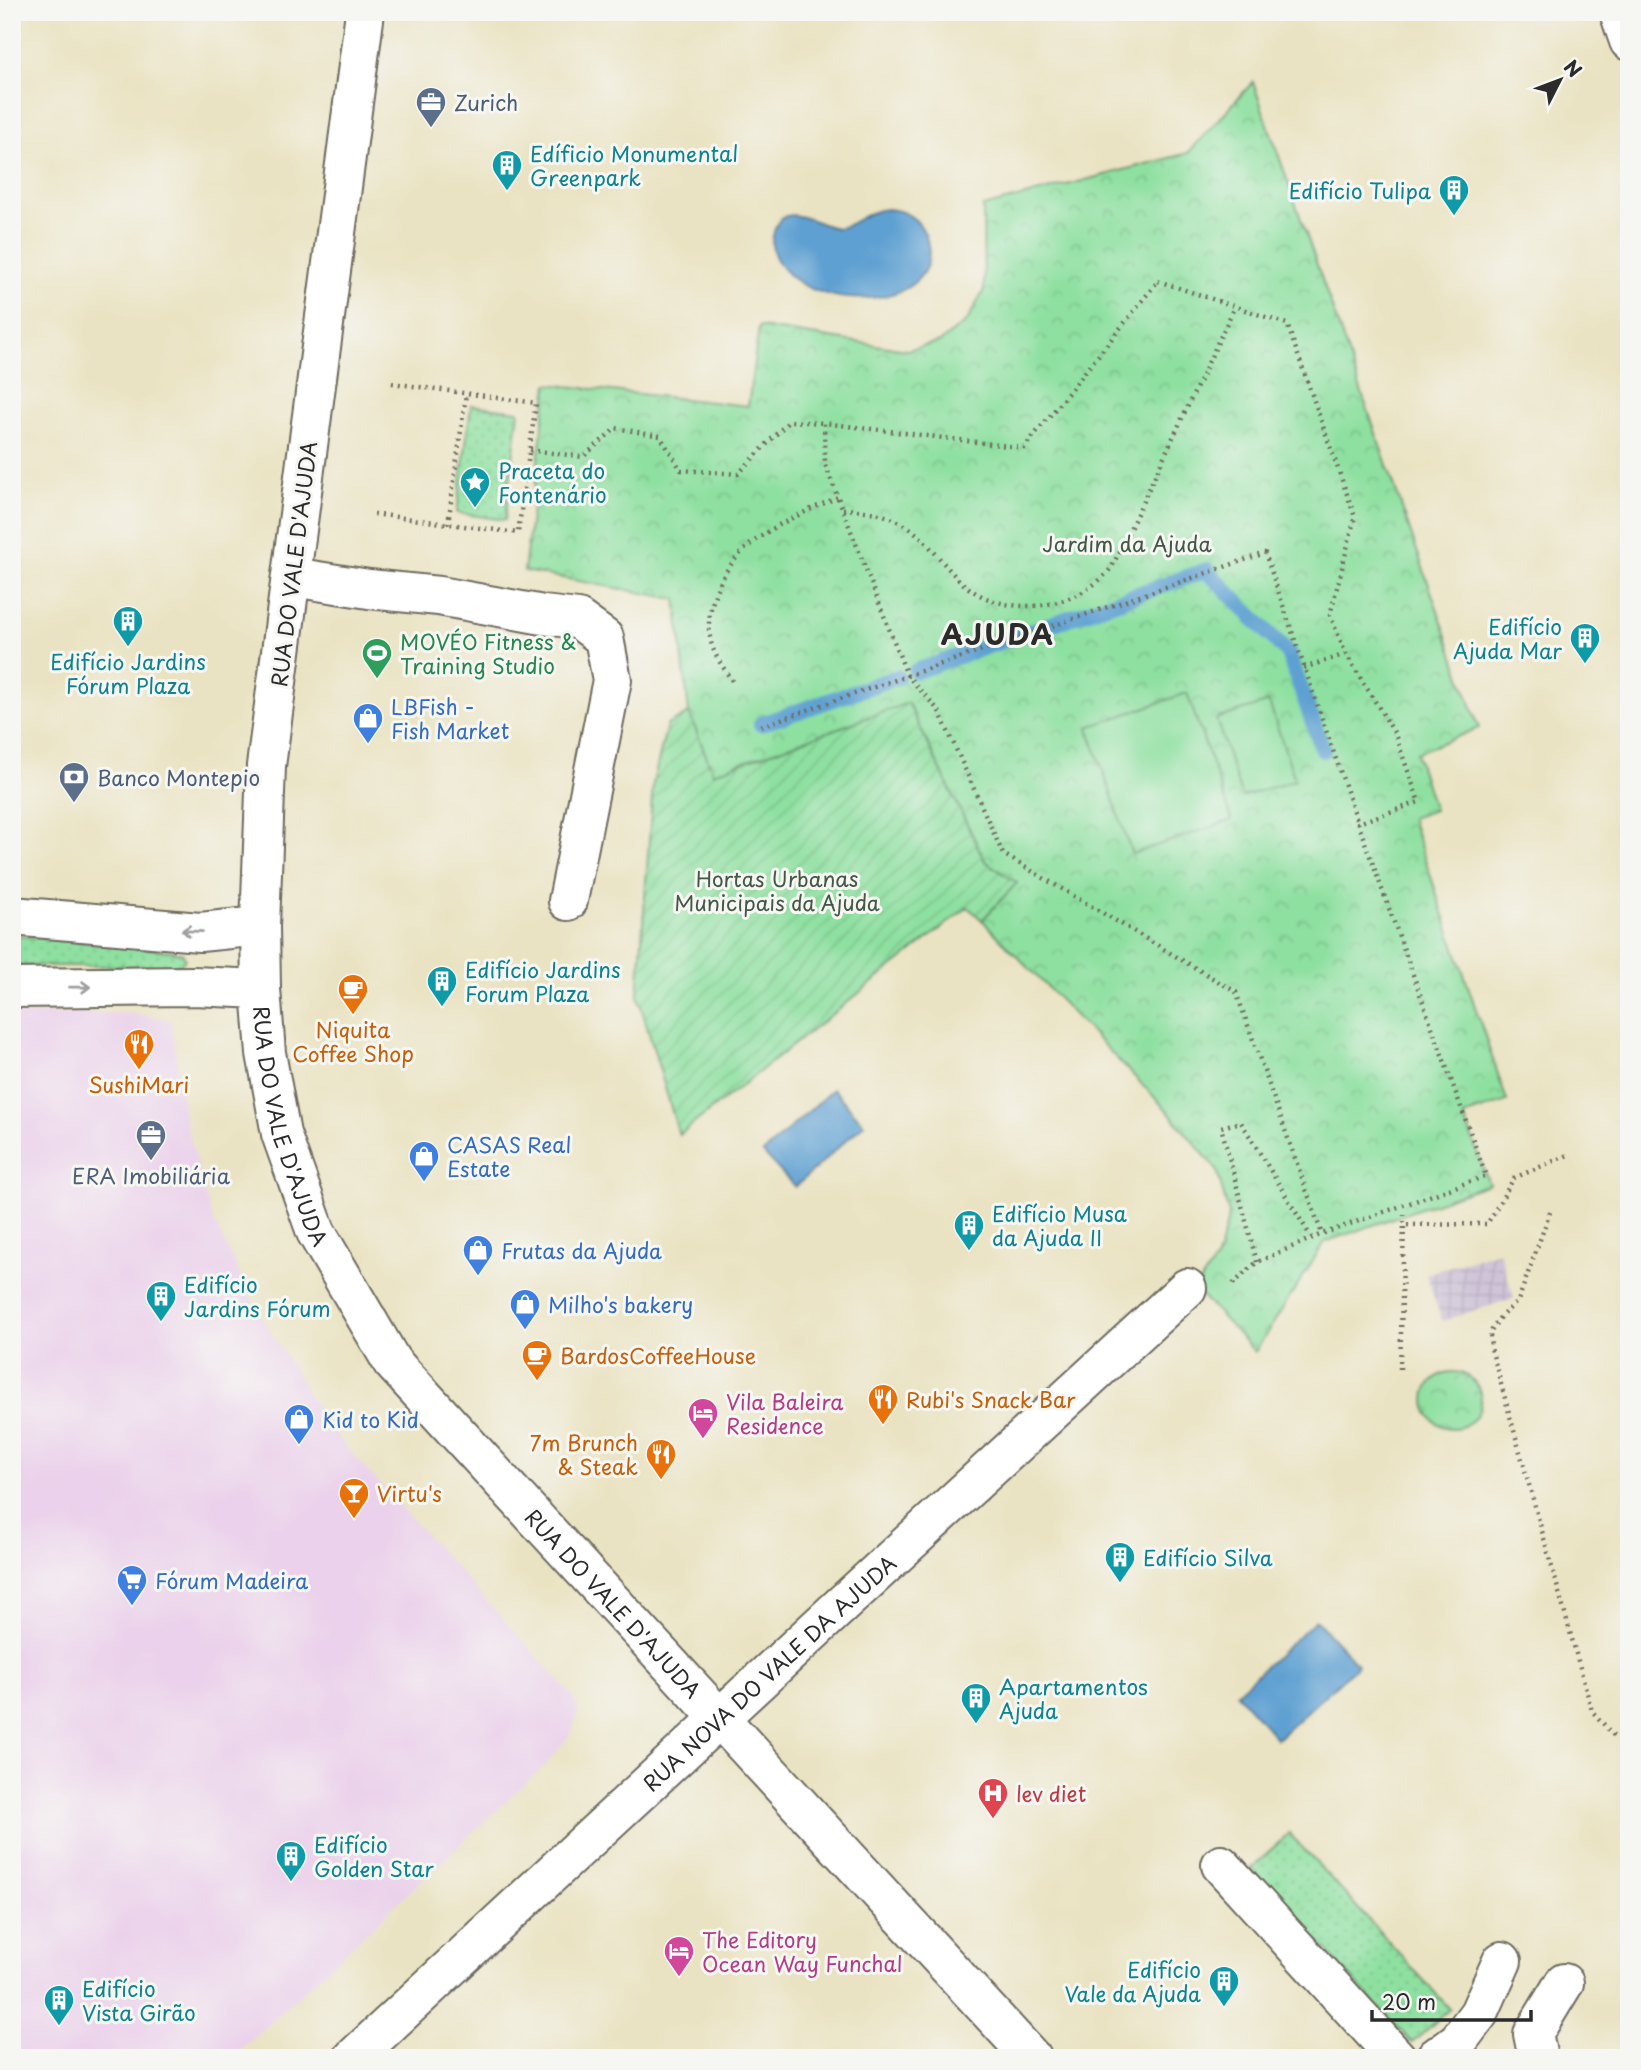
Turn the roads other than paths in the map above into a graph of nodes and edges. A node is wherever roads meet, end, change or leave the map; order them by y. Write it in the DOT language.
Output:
graph roads {
  1 [pos="365,12"];
  2 [pos="1619,12"];
  3 [pos="1629,41"];
  4 [pos="292,577"];
  5 [pos="568,901"];
  6 [pos="12,916"];
  7 [pos="260,926"];
  8 [pos="12,988"];
  9 [pos="261,989"];
  10 [pos="1187,1288"];
  11 [pos="719,1719"];
  12 [pos="1222,1865"];
  13 [pos="1502,1962"];
  14 [pos="1564,1983"];
  15 [pos="353,2058"];
  16 [pos="1032,2058"];
  17 [pos="1397,2058"];
  18 [pos="1435,2058"];
  19 [pos="1538,2058"];
  1 -- 4 [label="street, RUA DO VALE D'AJUDA"];
  2 -- 3 [label="street"];
  4 -- 5 [label="street"];
  4 -- 7 [label="street, RUA DO VALE D'AJUDA"];
  7 -- 6 [label="street, one-way"];
  7 -- 9 [label="street, RUA DO VALE D'AJUDA"];
  8 -- 9 [label="street, one-way"];
  9 -- 11 [label="street, RUA DO VALE D'AJUDA"];
  10 -- 11 [label="street, RUA NOVA DO VALE DA AJUDA"];
  11 -- 15 [label="street, RUA NOVA DO VALE DA AJUDA"];
  11 -- 16 [label="street, RUA DO VALE D'AJUDA"];
  12 -- 17 [label="street"];
  13 -- 18 [label="street"];
  14 -- 19 [label="street"];
}
